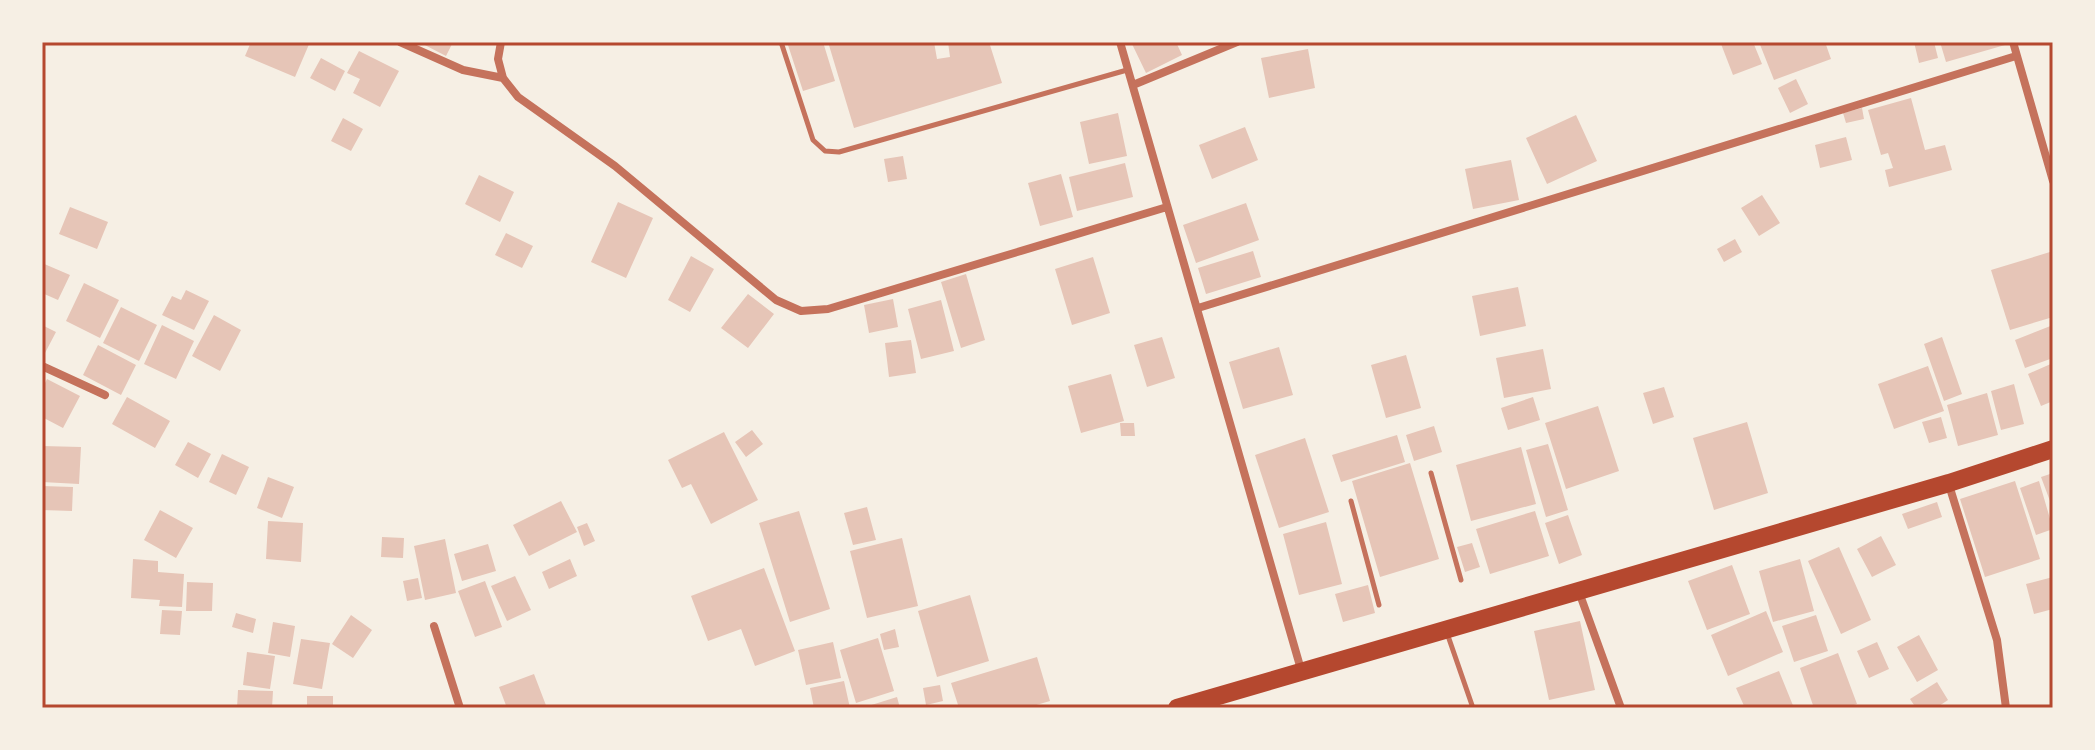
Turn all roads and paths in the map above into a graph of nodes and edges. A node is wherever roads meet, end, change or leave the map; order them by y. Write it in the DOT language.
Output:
graph roads {
  1 [pos="400,42"];
  2 [pos="501,42"];
  3 [pos="781,42"];
  4 [pos="1120,42"];
  5 [pos="1237,42"];
  6 [pos="2013,42"];
  7 [pos="2016,56"];
  8 [pos="1128,69"];
  9 [pos="503,78"];
  10 [pos="1133,85"];
  11 [pos="2053,181"];
  12 [pos="1167,207"];
  13 [pos="1198,308"];
  14 [pos="42,366"];
  15 [pos="105,395"];
  16 [pos="2053,449"];
  17 [pos="1431,473"];
  18 [pos="1949,483"];
  19 [pos="1351,501"];
  20 [pos="1461,580"];
  21 [pos="1578,591"];
  22 [pos="1379,605"];
  23 [pos="434,626"];
  24 [pos="1446,630"];
  25 [pos="1303,674"];
  26 [pos="460,708"];
  27 [pos="1177,708"];
  28 [pos="1473,708"];
  29 [pos="1621,708"];
  30 [pos="2006,708"];
  1 -- 9 [label="street"];
  2 -- 9 [label="street"];
  3 -- 8 [label="lane"];
  4 -- 8 [label="street"];
  5 -- 10 [label="street"];
  6 -- 7 [label="street"];
  7 -- 11 [label="street"];
  7 -- 13 [label="street"];
  8 -- 10 [label="street"];
  9 -- 12 [label="street"];
  10 -- 12 [label="street"];
  12 -- 13 [label="street"];
  13 -- 25 [label="street"];
  14 -- 15 [label="street"];
  16 -- 18 [label="highway"];
  17 -- 20 [label="lane"];
  18 -- 21 [label="highway"];
  18 -- 30 [label="street"];
  19 -- 22 [label="lane"];
  21 -- 24 [label="highway"];
  21 -- 29 [label="street"];
  23 -- 26 [label="street"];
  24 -- 25 [label="highway"];
  24 -- 28 [label="lane"];
  25 -- 27 [label="highway"];
}
